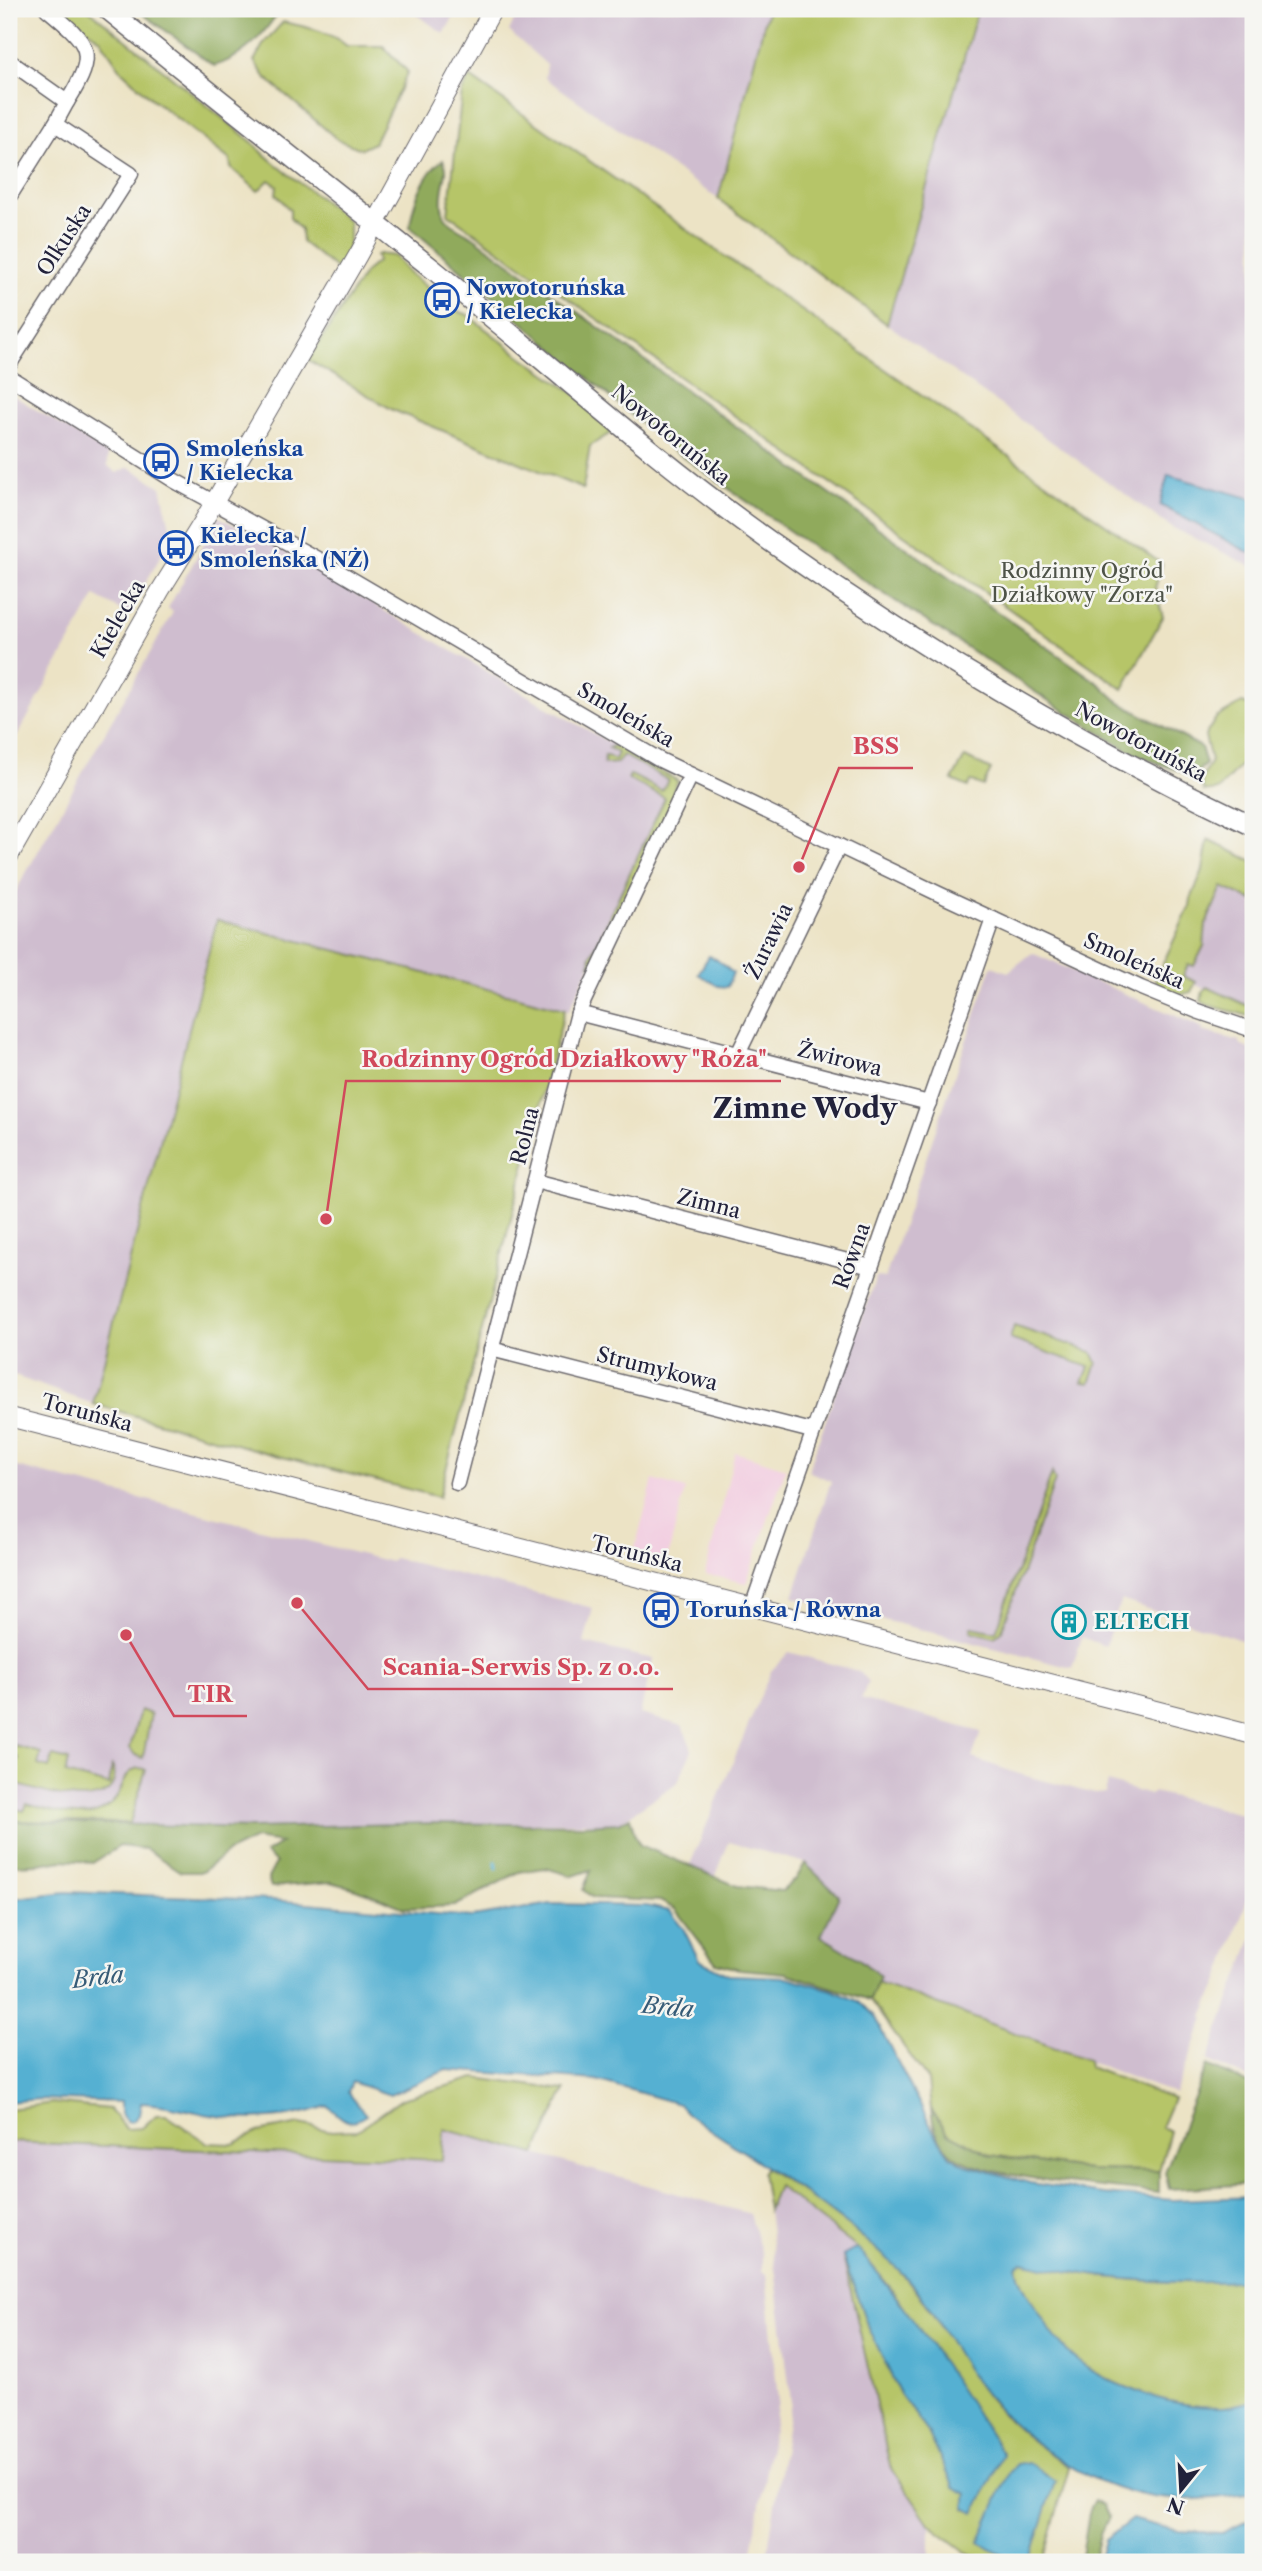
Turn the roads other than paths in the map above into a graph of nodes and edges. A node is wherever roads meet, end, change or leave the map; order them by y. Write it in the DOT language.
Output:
graph roads {
  1 [pos="47,9"];
  2 [pos="107,9"];
  3 [pos="493,9"];
  4 [pos="9,61"];
  5 [pos="67,102"];
  6 [pos="55,124"];
  7 [pos="9,197"];
  8 [pos="375,224"];
  9 [pos="9,365"];
  10 [pos="9,377"];
  11 [pos="214,502"];
  12 [pos="691,775"];
  13 [pos="1253,826"];
  14 [pos="839,846"];
  15 [pos="9,856"];
  16 [pos="993,919"];
  17 [pos="578,1013"];
  18 [pos="1253,1030"];
  19 [pos="738,1054"];
  20 [pos="929,1103"];
  21 [pos="535,1181"];
  22 [pos="871,1267"];
  23 [pos="491,1349"];
  24 [pos="9,1417"];
  25 [pos="812,1431"];
  26 [pos="457,1483"];
  27 [pos="752,1607"];
  28 [pos="1253,1735"];
  1 -- 5 [label="street"];
  2 -- 8 [label="main road, Nowotoruńska"];
  3 -- 8 [label="street, Kielecka"];
  4 -- 5 [label="street"];
  5 -- 6 [label="street"];
  6 -- 7 [label="street"];
  6 -- 9 [label="street, Olkuska"];
  8 -- 11 [label="street, Kielecka"];
  8 -- 13 [label="main road, Nowotoruńska"];
  10 -- 11 [label="street, Smoleńska"];
  11 -- 12 [label="street, Smoleńska"];
  11 -- 15 [label="street, Kielecka"];
  12 -- 14 [label="street, Smoleńska"];
  12 -- 17 [label="street, Rolna"];
  14 -- 16 [label="street, Smoleńska"];
  14 -- 19 [label="street, Żurawia"];
  16 -- 18 [label="street, Smoleńska"];
  16 -- 20 [label="street, Równa"];
  17 -- 19 [label="street, Żwirowa"];
  17 -- 21 [label="street, Rolna"];
  19 -- 20 [label="street, Żwirowa"];
  20 -- 22 [label="street, Równa"];
  21 -- 22 [label="street, Zimna"];
  21 -- 23 [label="street, Rolna"];
  22 -- 25 [label="street, Równa"];
  23 -- 25 [label="street, Strumykowa"];
  23 -- 26 [label="street, Rolna"];
  24 -- 27 [label="street, Toruńska"];
  25 -- 27 [label="street, Równa"];
  27 -- 28 [label="street, Toruńska"];
}
